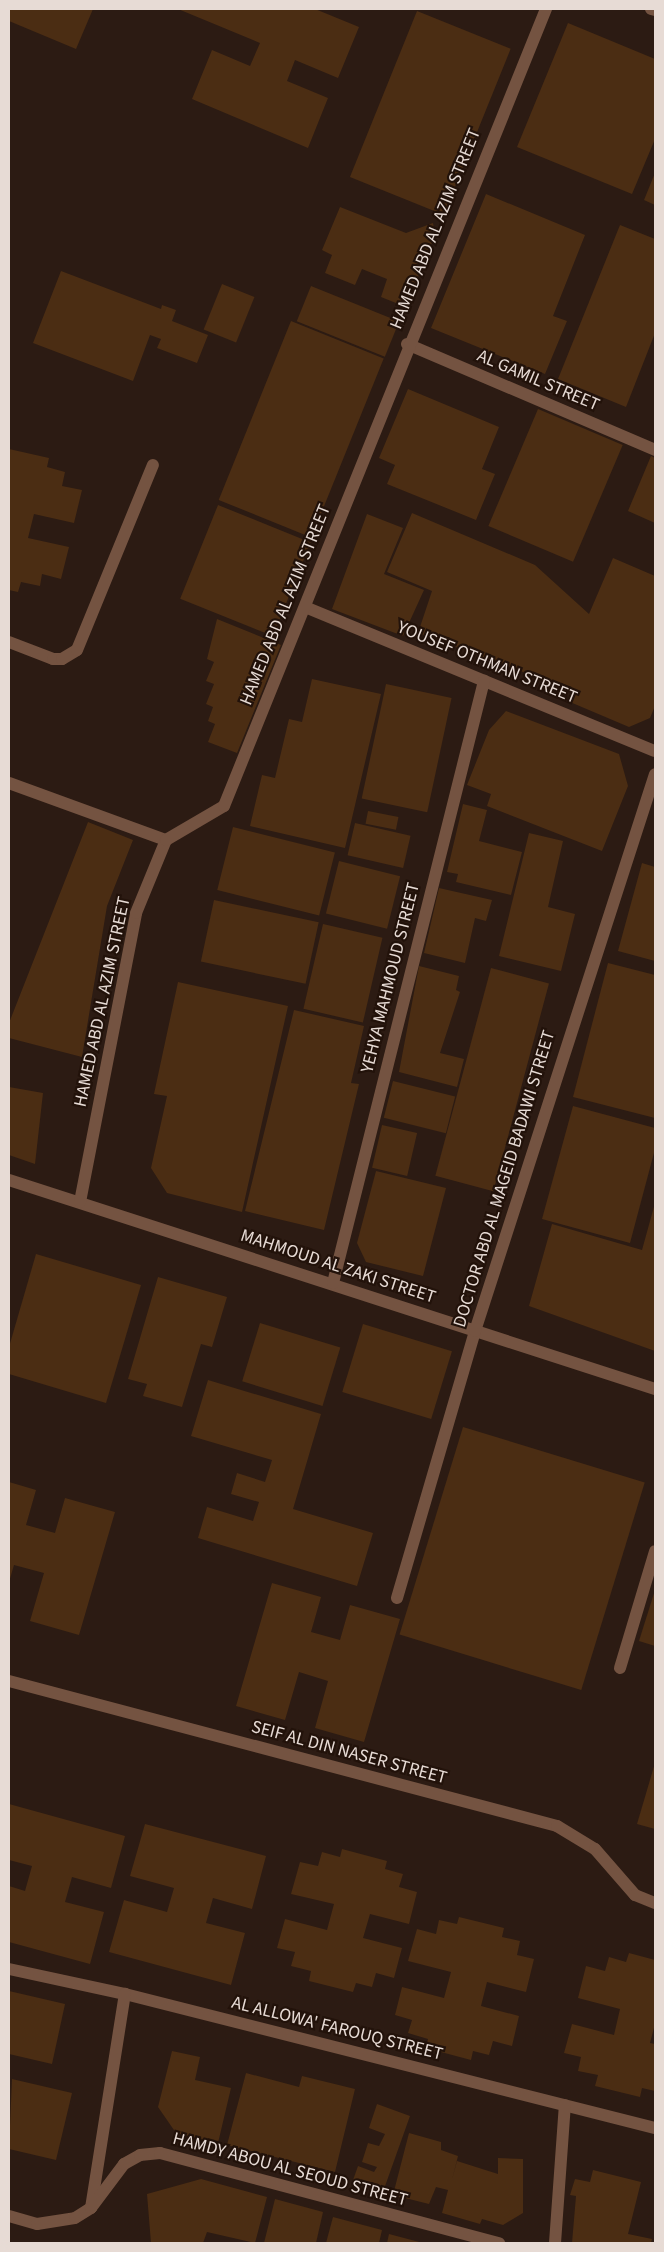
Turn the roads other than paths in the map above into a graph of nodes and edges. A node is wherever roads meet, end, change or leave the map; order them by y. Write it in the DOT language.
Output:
graph roads {
  1 [pos="546,9"];
  2 [pos="651,9"];
  3 [pos="655,10"];
  4 [pos="407,344"];
  5 [pos="655,450"];
  6 [pos="153,465"];
  7 [pos="305,607"];
  8 [pos="9,642"];
  9 [pos="484,681"];
  10 [pos="655,751"];
  11 [pos="655,774"];
  12 [pos="9,783"];
  13 [pos="166,840"];
  14 [pos="9,1180"];
  15 [pos="80,1202"];
  16 [pos="333,1283"];
  17 [pos="475,1330"];
  18 [pos="655,1389"];
  19 [pos="655,1551"];
  20 [pos="397,1598"];
  21 [pos="620,1668"];
  22 [pos="9,1681"];
  23 [pos="655,1904"];
  24 [pos="9,1969"];
  25 [pos="125,1994"];
  26 [pos="565,2105"];
  27 [pos="655,2128"];
  28 [pos="91,2208"];
  29 [pos="9,2216"];
  30 [pos="499,2243"];
  31 [pos="555,2243"];
  1 -- 4 [label="street, HAMED ABD AL AZIM STREET"];
  2 -- 3 [label="street"];
  4 -- 5 [label="street, AL GAMIL STREET"];
  4 -- 7 [label="street, HAMED ABD AL AZIM STREET"];
  6 -- 8 [label="street"];
  7 -- 9 [label="street, YOUSEF OTHMAN STREET"];
  7 -- 13 [label="street, HAMED ABD AL AZIM STREET"];
  9 -- 10 [label="street, YOUSEF OTHMAN STREET"];
  9 -- 16 [label="street, YEHYA MAHMOUD STREET"];
  11 -- 17 [label="street, DOCTOR ABD AL MAGEID BADAWI STREET"];
  12 -- 13 [label="street"];
  13 -- 15 [label="street, HAMED ABD AL AZIM STREET"];
  14 -- 15 [label="street, MAHMOUD AL ZAKI STREET"];
  15 -- 16 [label="street, MAHMOUD AL ZAKI STREET"];
  16 -- 17 [label="street, MAHMOUD AL ZAKI STREET"];
  17 -- 18 [label="street, MAHMOUD AL ZAKI STREET"];
  17 -- 20 [label="street, DOCTOR ABD AL MAGEID BADAWI STREET"];
  19 -- 21 [label="street"];
  22 -- 23 [label="street, SEIF AL DIN NASER STREET"];
  24 -- 25 [label="street, AL ALLOWA' FAROUQ STREET"];
  25 -- 26 [label="street, AL ALLOWA' FAROUQ STREET"];
  25 -- 28 [label="street"];
  26 -- 27 [label="street, AL ALLOWA' FAROUQ STREET"];
  26 -- 31 [label="street"];
  28 -- 29 [label="street, HAMDY ABOU AL SEOUD STREET"];
  28 -- 30 [label="street, HAMDY ABOU AL SEOUD STREET"];
}
